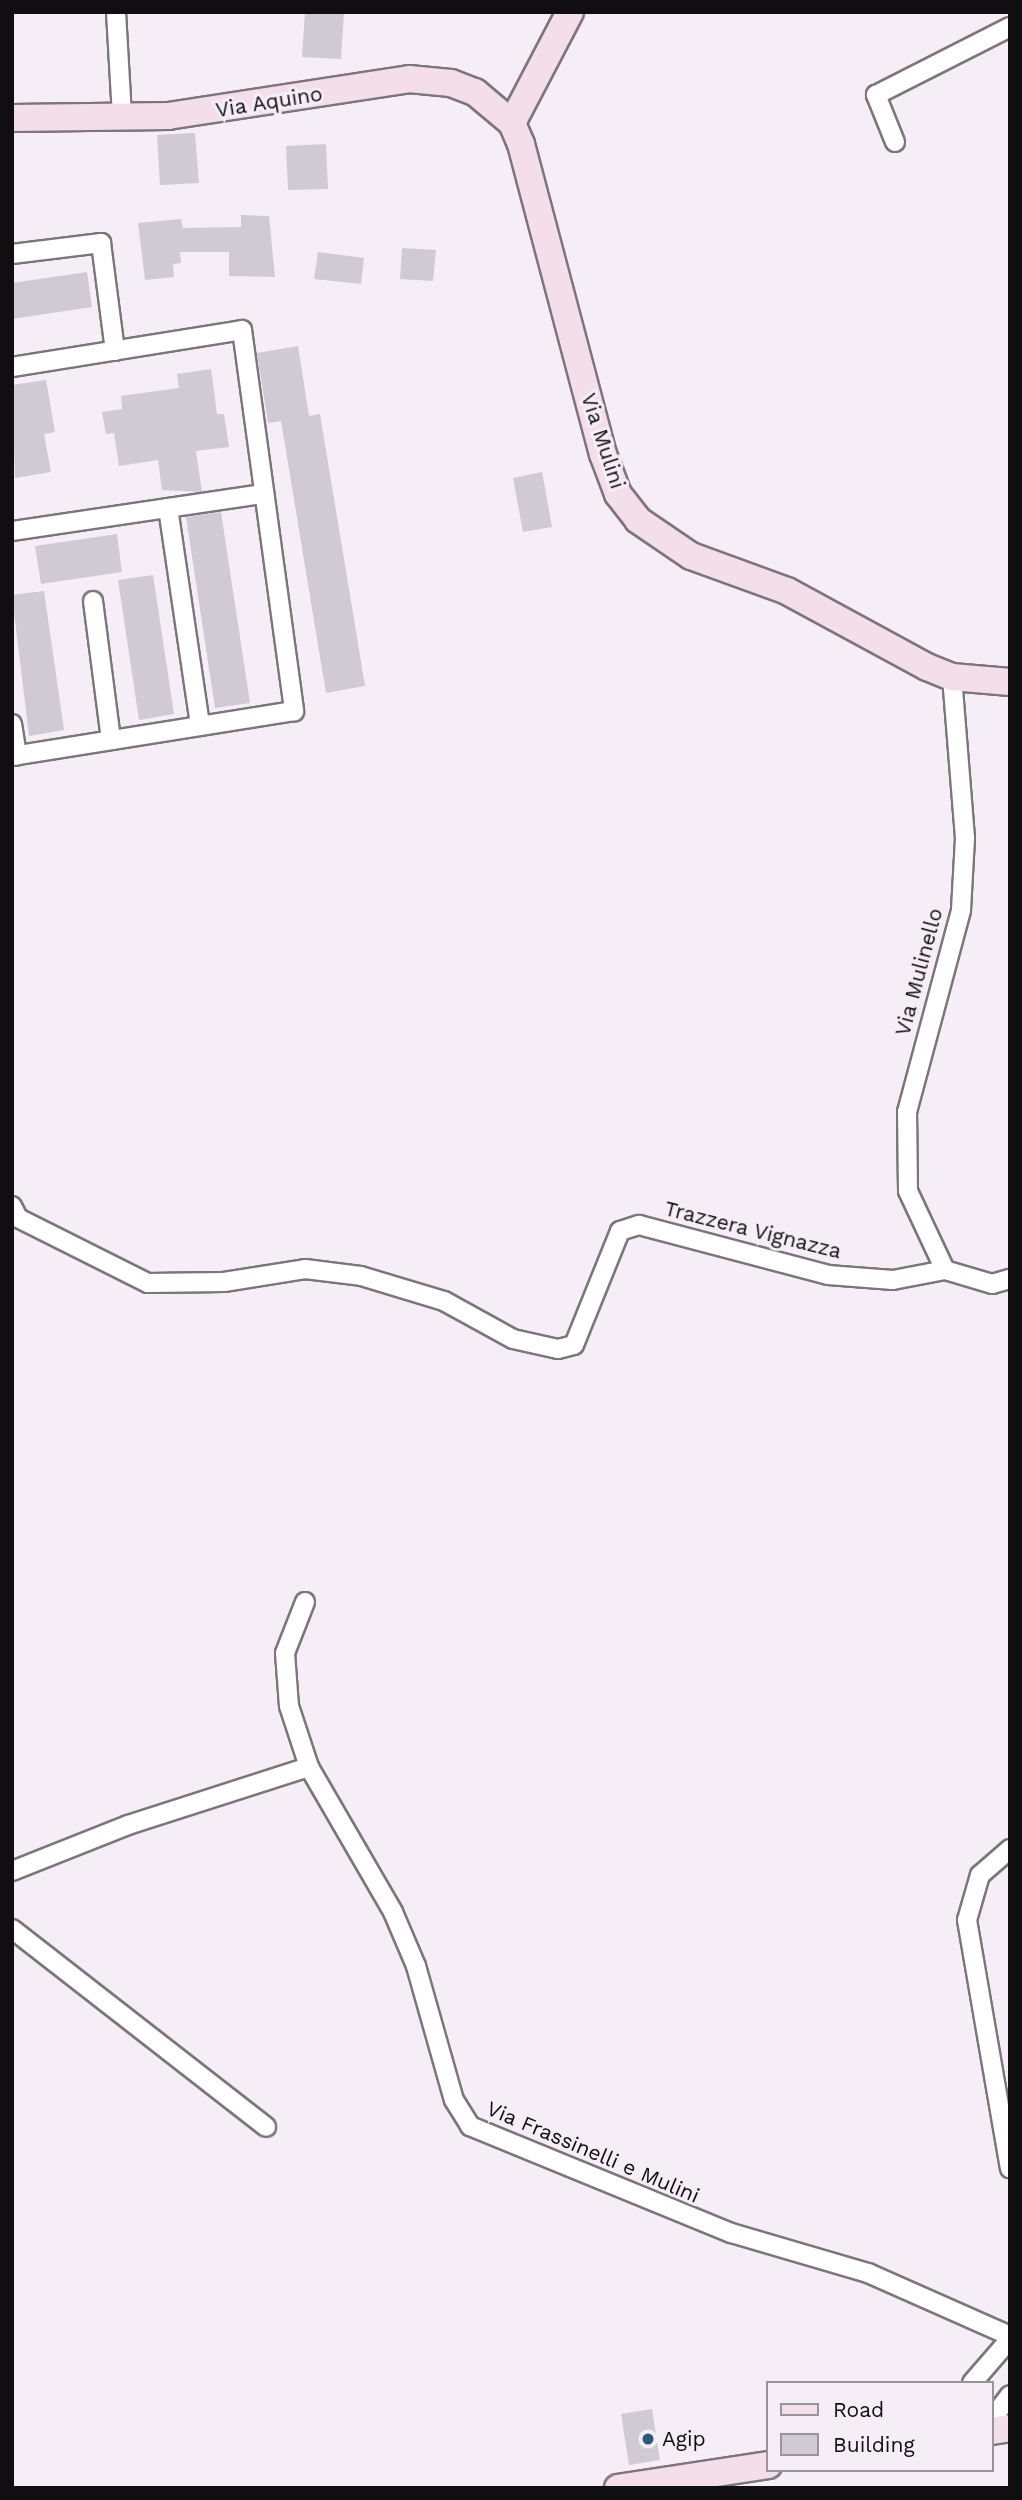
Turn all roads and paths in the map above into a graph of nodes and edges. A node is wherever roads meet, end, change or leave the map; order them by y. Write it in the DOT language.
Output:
graph roads {
  1 [pos="116,12"];
  2 [pos="570,12"];
  3 [pos="1010,27"];
  4 [pos="122,117"];
  5 [pos="12,118"];
  6 [pos="512,123"];
  7 [pos="895,142"];
  8 [pos="12,254"];
  9 [pos="115,351"];
  10 [pos="12,367"];
  11 [pos="264,494"];
  12 [pos="168,508"];
  13 [pos="12,531"];
  14 [pos="93,601"];
  15 [pos="952,677"];
  16 [pos="1010,682"];
  17 [pos="12,724"];
  18 [pos="200,726"];
  19 [pos="111,740"];
  20 [pos="15,756"];
  21 [pos="12,1206"];
  22 [pos="945,1270"];
  23 [pos="1010,1279"];
  24 [pos="306,1602"];
  25 [pos="309,1767"];
  26 [pos="1010,1849"];
  27 [pos="12,1871"];
  28 [pos="12,1929"];
  29 [pos="266,2127"];
  30 [pos="1010,2168"];
  31 [pos="1010,2338"];
  32 [pos="974,2381"];
  33 [pos="1010,2395"];
  34 [pos="994,2416"];
  35 [pos="766,2465"];
  36 [pos="618,2488"];
  1 -- 4 [label="street"];
  2 -- 6 [label="street"];
  3 -- 7 [label="street"];
  4 -- 5 [label="street, Via Aquino"];
  4 -- 6 [label="street, Via Aquino"];
  6 -- 15 [label="street, Via Mulini"];
  8 -- 9 [label="street"];
  9 -- 10 [label="street"];
  9 -- 11 [label="street"];
  11 -- 12 [label="street"];
  11 -- 18 [label="street"];
  12 -- 13 [label="street"];
  12 -- 18 [label="street"];
  14 -- 19 [label="street"];
  15 -- 16 [label="street, Via Mulini"];
  15 -- 22 [label="street, Via Mulinello"];
  17 -- 20 [label="street"];
  18 -- 19 [label="street"];
  19 -- 20 [label="street"];
  21 -- 22 [label="street, Trazzera Vignazza"];
  22 -- 23 [label="street, Trazzera Vignazza"];
  24 -- 25 [label="street, Via Frassinelli e Mulini"];
  25 -- 27 [label="street"];
  25 -- 31 [label="street, Via Frassinelli e Mulini"];
  26 -- 30 [label="street"];
  28 -- 29 [label="street"];
  31 -- 32 [label="street"];
  33 -- 34 [label="street"];
  35 -- 36 [label="street"];
}
